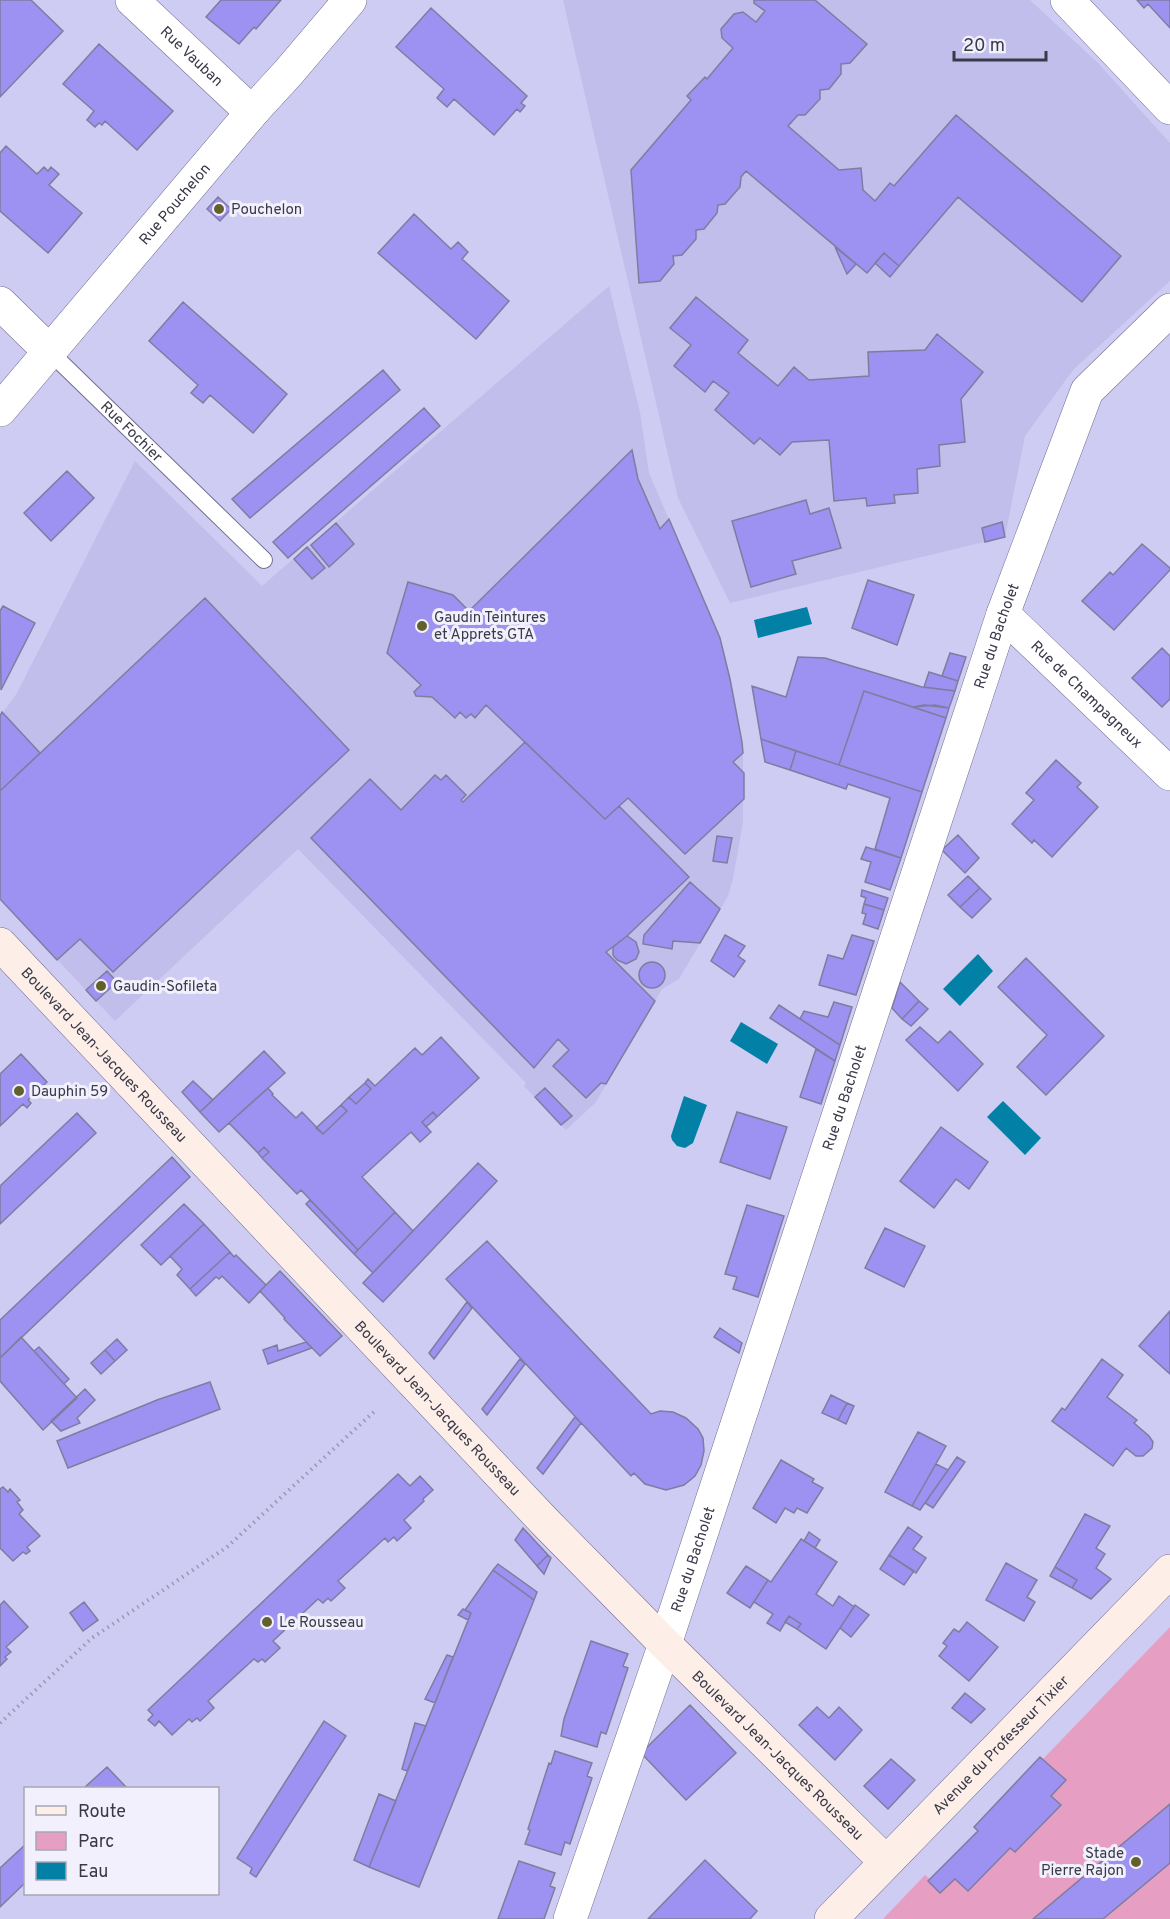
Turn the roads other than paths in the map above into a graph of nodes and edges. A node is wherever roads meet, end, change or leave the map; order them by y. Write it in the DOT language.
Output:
graph roads {
  1 [pos="132,0"];
  2 [pos="350,0"];
  3 [pos="1067,0"];
  4 [pos="1170,108"];
  5 [pos="254,110"];
  6 [pos="0,303"];
  7 [pos="1170,310"];
  8 [pos="50,352"];
  9 [pos="0,410"];
  10 [pos="264,560"];
  11 [pos="1004,614"];
  12 [pos="1170,774"];
  13 [pos="0,944"];
  14 [pos="1170,1571"];
  15 [pos="665,1644"];
  16 [pos="886,1862"];
  17 [pos="570,1919"];
  18 [pos="831,1919"];
  1 -- 5 [label="street, Rue Vauban"];
  2 -- 5 [label="street, Rue Pouchelon"];
  3 -- 4 [label="street"];
  5 -- 8 [label="street, Rue Pouchelon"];
  6 -- 8 [label="street, Rue Fochier"];
  7 -- 11 [label="street, Rue du Bacholet"];
  8 -- 9 [label="street, Rue Pouchelon"];
  8 -- 10 [label="lane, Rue Fochier"];
  11 -- 12 [label="street, Rue de Champagneux"];
  11 -- 15 [label="street, Rue du Bacholet"];
  13 -- 15 [label="main road, Boulevard Jean-Jacques Rousseau"];
  14 -- 16 [label="main road, Avenue du Professeur Tixier"];
  15 -- 16 [label="main road, Boulevard Jean-Jacques Rousseau"];
  15 -- 17 [label="street, Rue du Bacholet"];
  16 -- 18 [label="main road, Avenue du Professeur Tixier"];
}
